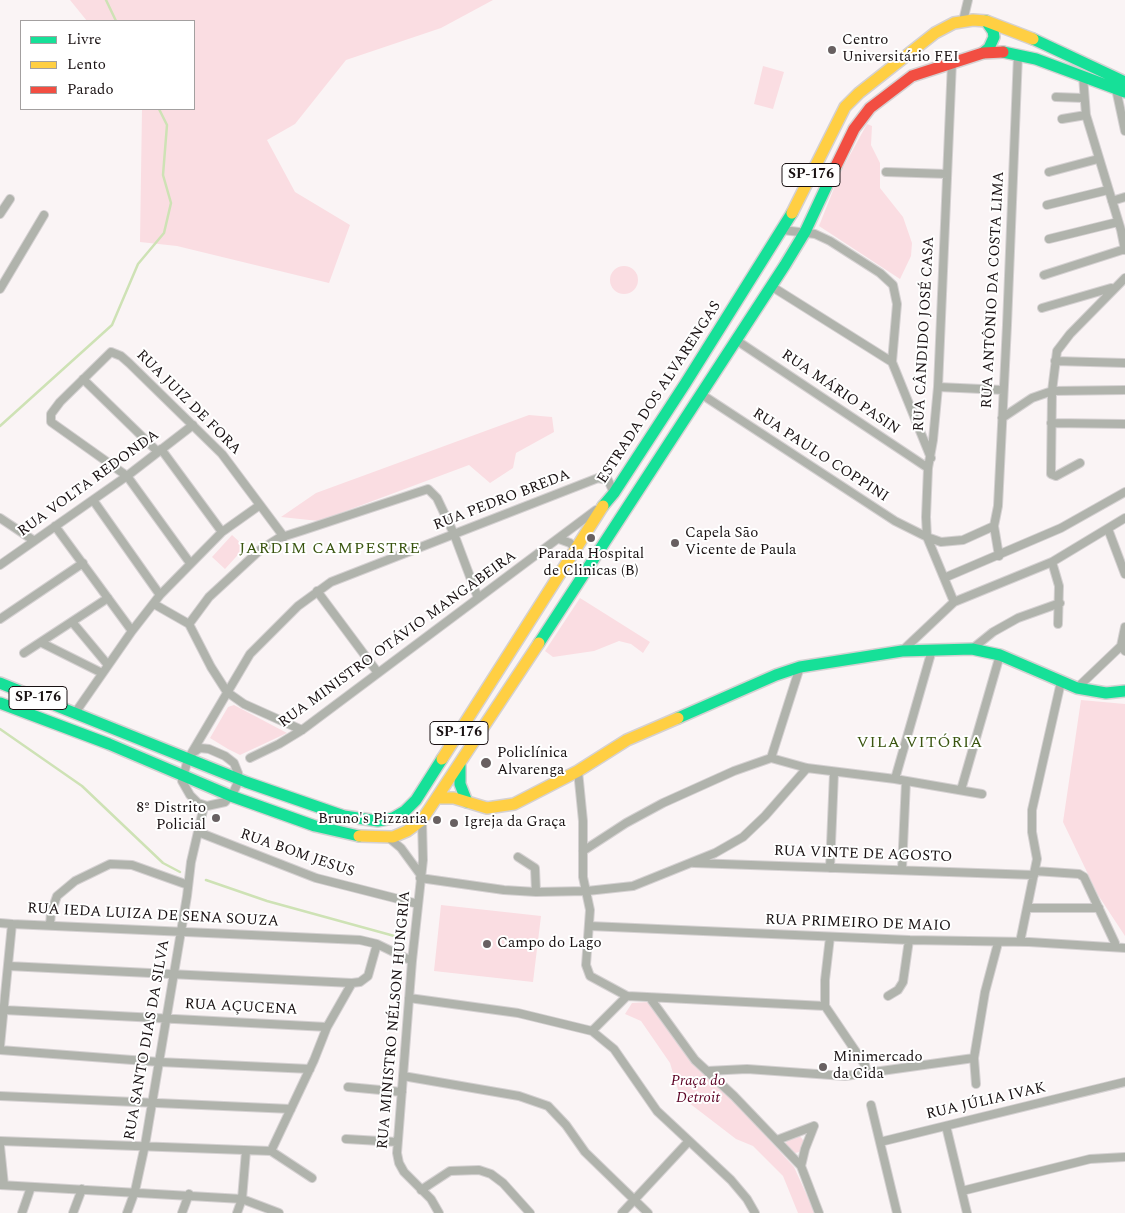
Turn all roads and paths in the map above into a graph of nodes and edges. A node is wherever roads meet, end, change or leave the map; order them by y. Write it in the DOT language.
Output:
graph roads {
  1 [pos="968,0"];
  2 [pos="963,21"];
  3 [pos="986,22"];
  4 [pos="920,44"];
  5 [pos="983,53"];
  6 [pos="1018,55"];
  7 [pos="952,62"];
  8 [pos="923,70"];
  9 [pos="1083,76"];
  10 [pos="1122,88"];
  11 [pos="1056,98"];
  12 [pos="1083,98"];
  13 [pos="1086,115"];
  14 [pos="1062,119"];
  15 [pos="1125,131"];
  16 [pos="1098,158"];
  17 [pos="886,172"];
  18 [pos="1049,172"];
  19 [pos="947,174"];
  20 [pos="1108,190"];
  21 [pos="1125,197"];
  22 [pos="10,200"];
  23 [pos="1112,201"];
  24 [pos="1047,205"];
  25 [pos="0,214"];
  26 [pos="44,215"];
  27 [pos="1118,222"];
  28 [pos="783,230"];
  29 [pos="1123,230"];
  30 [pos="805,232"];
  31 [pos="1049,239"];
  32 [pos="1125,250"];
  33 [pos="1044,275"];
  34 [pos="1125,278"];
  35 [pos="771,286"];
  36 [pos="1113,288"];
  37 [pos="0,289"];
  38 [pos="1042,308"];
  39 [pos="716,335"];
  40 [pos="736,340"];
  41 [pos="1056,361"];
  42 [pos="892,362"];
  43 [pos="1125,363"];
  44 [pos="83,379"];
  45 [pos="685,384"];
  46 [pos="938,387"];
  47 [pos="1003,390"];
  48 [pos="1052,390"];
  49 [pos="1125,390"];
  50 [pos="701,394"];
  51 [pos="1002,418"];
  52 [pos="1051,423"];
  53 [pos="1125,424"];
  54 [pos="193,425"];
  55 [pos="159,450"];
  56 [pos="931,458"];
  57 [pos="1080,463"];
  58 [pos="928,468"];
  59 [pos="127,476"];
  60 [pos="1125,492"];
  61 [pos="614,493"];
  62 [pos="93,500"];
  63 [pos="604,504"];
  64 [pos="260,505"];
  65 [pos="0,518"];
  66 [pos="1125,518"];
  67 [pos="55,526"];
  68 [pos="994,526"];
  69 [pos="1108,529"];
  70 [pos="222,532"];
  71 [pos="454,534"];
  72 [pos="284,537"];
  73 [pos="927,537"];
  74 [pos="559,539"];
  75 [pos="33,540"];
  76 [pos="577,550"];
  77 [pos="999,556"];
  78 [pos="1052,562"];
  79 [pos="83,563"];
  80 [pos="190,563"];
  81 [pos="0,565"];
  82 [pos="1125,574"];
  83 [pos="944,578"];
  84 [pos="317,591"];
  85 [pos="160,596"];
  86 [pos="108,598"];
  87 [pos="478,598"];
  88 [pos="954,602"];
  89 [pos="1060,603"];
  90 [pos="154,604"];
  91 [pos="0,619"];
  92 [pos="72,623"];
  93 [pos="189,624"];
  94 [pos="1058,624"];
  95 [pos="1125,627"];
  96 [pos="132,631"];
  97 [pos="42,643"];
  98 [pos="972,649"];
  99 [pos="1123,649"];
  100 [pos="932,650"];
  101 [pos="902,651"];
  102 [pos="24,654"];
  103 [pos="1000,656"];
  104 [pos="108,665"];
  105 [pos="800,667"];
  106 [pos="102,673"];
  107 [pos="378,673"];
  108 [pos="1061,682"];
  109 [pos="0,683"];
  110 [pos="1077,688"];
  111 [pos="1125,691"];
  112 [pos="227,692"];
  113 [pos="0,703"];
  114 [pos="75,713"];
  115 [pos="53,723"];
  116 [pos="302,730"];
  117 [pos="202,736"];
  118 [pos="209,749"];
  119 [pos="190,756"];
  120 [pos="250,758"];
  121 [pos="771,758"];
  122 [pos="460,765"];
  123 [pos="807,768"];
  124 [pos="578,771"];
  125 [pos="834,772"];
  126 [pos="182,776"];
  127 [pos="895,779"];
  128 [pos="239,780"];
  129 [pos="906,781"];
  130 [pos="962,790"];
  131 [pos="982,794"];
  132 [pos="231,796"];
  133 [pos="438,798"];
  134 [pos="467,802"];
  135 [pos="204,806"];
  136 [pos="422,820"];
  137 [pos="198,832"];
  138 [pos="388,838"];
  139 [pos="583,851"];
  140 [pos="518,857"];
  141 [pos="690,863"];
  142 [pos="830,868"];
  143 [pos="902,869"];
  144 [pos="1035,873"];
  145 [pos="420,876"];
  146 [pos="188,882"];
  147 [pos="587,891"];
  148 [pos="536,892"];
  149 [pos="418,904"];
  150 [pos="1027,908"];
  151 [pos="1099,908"];
  152 [pos="0,923"];
  153 [pos="12,924"];
  154 [pos="50,925"];
  155 [pos="589,926"];
  156 [pos="181,931"];
  157 [pos="830,936"];
  158 [pos="910,940"];
  159 [pos="1020,942"];
  160 [pos="998,943"];
  161 [pos="377,944"];
  162 [pos="1115,948"];
  163 [pos="1125,948"];
  164 [pos="412,961"];
  165 [pos="8,966"];
  166 [pos="174,974"];
  167 [pos="352,983"];
  168 [pos="627,996"];
  169 [pos="888,996"];
  170 [pos="409,998"];
  171 [pos="650,998"];
  172 [pos="825,1006"];
  173 [pos="4,1010"];
  174 [pos="166,1018"];
  175 [pos="327,1027"];
  176 [pos="592,1031"];
  177 [pos="0,1046"];
  178 [pos="0,1050"];
  179 [pos="974,1058"];
  180 [pos="159,1062"];
  181 [pos="310,1069"];
  182 [pos="707,1071"];
  183 [pos="867,1072"];
  184 [pos="403,1076"];
  185 [pos="1125,1082"];
  186 [pos="976,1084"];
  187 [pos="348,1087"];
  188 [pos="402,1092"];
  189 [pos="0,1096"];
  190 [pos="151,1102"];
  191 [pos="871,1105"];
  192 [pos="291,1109"];
  193 [pos="946,1126"];
  194 [pos="346,1139"];
  195 [pos="777,1140"];
  196 [pos="689,1141"];
  197 [pos="0,1142"];
  198 [pos="397,1142"];
  199 [pos="880,1142"];
  200 [pos="145,1145"];
  201 [pos="0,1146"];
  202 [pos="246,1151"];
  203 [pos="271,1152"];
  204 [pos="1125,1157"];
  205 [pos="801,1166"];
  206 [pos="312,1178"];
  207 [pos="2,1185"];
  208 [pos="31,1187"];
  209 [pos="82,1190"];
  210 [pos="421,1190"];
  211 [pos="135,1191"];
  212 [pos="962,1191"];
  213 [pos="189,1194"];
  214 [pos="242,1199"];
  215 [pos="634,1200"];
  216 [pos="22,1213"];
  217 [pos="73,1213"];
  218 [pos="127,1213"];
  219 [pos="182,1213"];
  220 [pos="237,1213"];
  221 [pos="279,1213"];
  222 [pos="440,1213"];
  223 [pos="530,1213"];
  224 [pos="622,1213"];
  225 [pos="648,1213"];
  226 [pos="754,1213"];
  227 [pos="819,1213"];
  228 [pos="897,1213"];
  229 [pos="967,1213"];
  1 -- 2 [label="street"];
  2 -- 3 [label="main road, ESTRADA DOS ALVARENGAS / SP-176"];
  2 -- 4 [label="main road, ESTRADA DOS ALVARENGAS / SP-176"];
  3 -- 5 [label="main road"];
  3 -- 10 [label="main road, ESTRADA DOS ALVARENGAS / SP-176"];
  4 -- 8 [label="main road"];
  4 -- 28 [label="main road, ESTRADA DOS ALVARENGAS / SP-176"];
  5 -- 6 [label="main road, SP-176"];
  5 -- 7 [label="main road, SP-176"];
  6 -- 9 [label="main road, SP-176"];
  6 -- 47 [label="street, RUA ANTÔNIO DA COSTA LIMA"];
  7 -- 8 [label="main road, SP-176"];
  7 -- 19 [label="street, RUA CÂNDIDO JOSÉ CASA"];
  8 -- 30 [label="main road, SP-176"];
  9 -- 10 [label="main road, SP-176"];
  9 -- 12 [label="street"];
  10 -- 15 [label="street"];
  11 -- 12 [label="street"];
  12 -- 13 [label="street"];
  13 -- 14 [label="street"];
  13 -- 16 [label="street"];
  16 -- 18 [label="street"];
  16 -- 20 [label="street"];
  17 -- 19 [label="street"];
  19 -- 46 [label="street, RUA CÂNDIDO JOSÉ CASA"];
  20 -- 23 [label="street"];
  20 -- 24 [label="street"];
  21 -- 23 [label="street"];
  22 -- 25 [label="street"];
  23 -- 27 [label="street"];
  26 -- 37 [label="street"];
  27 -- 29 [label="street"];
  27 -- 31 [label="street"];
  28 -- 30 [label="street"];
  28 -- 39 [label="main road, ESTRADA DOS ALVARENGAS / SP-176"];
  29 -- 32 [label="street"];
  30 -- 35 [label="main road, SP-176"];
  30 -- 42 [label="street"];
  32 -- 33 [label="street"];
  34 -- 36 [label="street"];
  35 -- 40 [label="main road, SP-176"];
  35 -- 42 [label="street"];
  36 -- 38 [label="street"];
  36 -- 41 [label="street"];
  39 -- 40 [label="main road"];
  39 -- 45 [label="main road, ESTRADA DOS ALVARENGAS / SP-176"];
  40 -- 50 [label="main road, SP-176"];
  40 -- 58 [label="street, RUA MÁRIO PASIN"];
  41 -- 43 [label="street"];
  41 -- 48 [label="street"];
  42 -- 56 [label="street"];
  44 -- 54 [label="street, RUA JUIZ DE FORA"];
  44 -- 55 [label="street"];
  44 -- 59 [label="street, RUA JUIZ DE FORA"];
  45 -- 50 [label="main road"];
  45 -- 61 [label="main road, ESTRADA DOS ALVARENGAS / SP-176"];
  46 -- 47 [label="street"];
  46 -- 56 [label="street, RUA CÂNDIDO JOSÉ CASA"];
  47 -- 51 [label="street, RUA ANTÔNIO DA COSTA LIMA"];
  48 -- 49 [label="street"];
  48 -- 51 [label="street"];
  48 -- 52 [label="street"];
  50 -- 73 [label="street, RUA PAULO COPPINI"];
  50 -- 122 [label="main road, SP-176"];
  51 -- 68 [label="street, RUA ANTÔNIO DA COSTA LIMA"];
  52 -- 53 [label="street"];
  52 -- 57 [label="street"];
  54 -- 55 [label="street, RUA VOLTA REDONDA"];
  54 -- 64 [label="street, RUA JUIZ DE FORA"];
  55 -- 59 [label="street, RUA VOLTA REDONDA"];
  55 -- 70 [label="street"];
  56 -- 58 [label="street, RUA CÂNDIDO JOSÉ CASA"];
  58 -- 73 [label="street, RUA CÂNDIDO JOSÉ CASA"];
  59 -- 62 [label="street, RUA VOLTA REDONDA"];
  59 -- 80 [label="street"];
  60 -- 77 [label="street"];
  61 -- 63 [label="main road, ESTRADA DOS ALVARENGAS / SP-176"];
  61 -- 71 [label="street, RUA PEDRO BREDA"];
  62 -- 67 [label="street, RUA VOLTA REDONDA"];
  62 -- 85 [label="street"];
  63 -- 74 [label="street, RUA MINISTRO OTÁVIO MANGABEIRA"];
  63 -- 76 [label="main road, ESTRADA DOS ALVARENGAS / SP-176"];
  64 -- 70 [label="street"];
  64 -- 72 [label="street, RUA JUIZ DE FORA"];
  65 -- 75 [label="street"];
  66 -- 69 [label="street"];
  67 -- 75 [label="street, RUA VOLTA REDONDA"];
  67 -- 79 [label="street"];
  68 -- 73 [label="street, RUA PAULO COPPINI"];
  68 -- 77 [label="street, RUA ANTÔNIO DA COSTA LIMA"];
  69 -- 78 [label="street"];
  69 -- 82 [label="street"];
  70 -- 80 [label="street"];
  71 -- 72 [label="street"];
  71 -- 84 [label="street, RUA PEDRO BREDA"];
  71 -- 87 [label="street"];
  72 -- 93 [label="street"];
  73 -- 83 [label="street, RUA CÂNDIDO JOSÉ CASA"];
  74 -- 76 [label="street"];
  74 -- 87 [label="street, RUA MINISTRO OTÁVIO MANGABEIRA"];
  75 -- 81 [label="street, RUA VOLTA REDONDA"];
  76 -- 128 [label="main road, ESTRADA DOS ALVARENGAS / SP-176"];
  77 -- 83 [label="street"];
  78 -- 88 [label="street"];
  78 -- 89 [label="street"];
  79 -- 86 [label="street"];
  79 -- 91 [label="street"];
  80 -- 85 [label="street"];
  83 -- 88 [label="street, RUA CÂNDIDO JOSÉ CASA"];
  84 -- 107 [label="street"];
  84 -- 112 [label="street, RUA PEDRO BREDA"];
  85 -- 90 [label="street"];
  86 -- 92 [label="street"];
  86 -- 96 [label="street"];
  87 -- 107 [label="street, RUA MINISTRO OTÁVIO MANGABEIRA"];
  88 -- 101 [label="street"];
  89 -- 94 [label="street"];
  89 -- 98 [label="street"];
  90 -- 93 [label="street"];
  90 -- 96 [label="street"];
  92 -- 97 [label="street"];
  92 -- 104 [label="street"];
  93 -- 112 [label="street"];
  95 -- 99 [label="street"];
  96 -- 104 [label="street"];
  97 -- 102 [label="street"];
  97 -- 106 [label="street"];
  98 -- 100 [label="main road"];
  98 -- 103 [label="main road"];
  99 -- 110 [label="street"];
  100 -- 101 [label="main road"];
  100 -- 127 [label="street"];
  101 -- 105 [label="main road"];
  103 -- 108 [label="main road"];
  103 -- 130 [label="street"];
  104 -- 106 [label="street"];
  105 -- 121 [label="street"];
  105 -- 124 [label="main road"];
  106 -- 114 [label="street"];
  107 -- 116 [label="street, RUA MINISTRO OTÁVIO MANGABEIRA"];
  108 -- 110 [label="main road"];
  108 -- 144 [label="street"];
  109 -- 114 [label="main road, ESTRADA DOS ALVARENGAS / SP-176"];
  110 -- 111 [label="main road"];
  112 -- 116 [label="street"];
  112 -- 117 [label="street, RUA PEDRO BREDA"];
  113 -- 115 [label="main road, SP-176"];
  114 -- 115 [label="main road"];
  114 -- 119 [label="main road, ESTRADA DOS ALVARENGAS / SP-176"];
  115 -- 126 [label="main road, SP-176"];
  116 -- 120 [label="street, RUA MINISTRO OTÁVIO MANGABEIRA"];
  117 -- 118 [label="street"];
  117 -- 119 [label="street, RUA PEDRO BREDA"];
  118 -- 119 [label="street"];
  118 -- 128 [label="street"];
  119 -- 126 [label="street"];
  119 -- 128 [label="main road, ESTRADA DOS ALVARENGAS / SP-176"];
  121 -- 123 [label="street"];
  121 -- 139 [label="street"];
  122 -- 133 [label="main road, SP-176"];
  122 -- 134 [label="main road"];
  123 -- 125 [label="street"];
  123 -- 141 [label="street"];
  124 -- 134 [label="main road"];
  124 -- 139 [label="street"];
  125 -- 127 [label="street"];
  125 -- 142 [label="street"];
  126 -- 132 [label="main road, SP-176"];
  126 -- 135 [label="street"];
  127 -- 129 [label="street"];
  128 -- 132 [label="street"];
  129 -- 130 [label="street"];
  129 -- 143 [label="street"];
  130 -- 131 [label="street"];
  132 -- 135 [label="street"];
  132 -- 138 [label="main road, SP-176"];
  133 -- 134 [label="main road"];
  133 -- 136 [label="main road, SP-176"];
  135 -- 137 [label="street, RUA SANTO DIAS DA SILVA"];
  136 -- 138 [label="main road, SP-176"];
  136 -- 145 [label="street, RUA MINISTRO NÉLSON HUNGRIA"];
  137 -- 146 [label="street, RUA SANTO DIAS DA SILVA"];
  137 -- 149 [label="street, RUA BOM JESUS"];
  138 -- 145 [label="street, RUA MINISTRO NÉLSON HUNGRIA"];
  139 -- 147 [label="street"];
  140 -- 148 [label="street"];
  141 -- 142 [label="street, RUA VINTE DE AGOSTO"];
  141 -- 147 [label="street"];
  142 -- 143 [label="street, RUA VINTE DE AGOSTO"];
  143 -- 144 [label="street, RUA VINTE DE AGOSTO"];
  144 -- 150 [label="street"];
  144 -- 151 [label="street, RUA VINTE DE AGOSTO"];
  145 -- 148 [label="street"];
  145 -- 149 [label="street, RUA MINISTRO NÉLSON HUNGRIA"];
  146 -- 154 [label="street"];
  146 -- 156 [label="street, RUA SANTO DIAS DA SILVA"];
  147 -- 148 [label="street"];
  147 -- 155 [label="street"];
  149 -- 164 [label="street, RUA MINISTRO NÉLSON HUNGRIA"];
  150 -- 151 [label="street"];
  150 -- 159 [label="street"];
  151 -- 162 [label="street"];
  152 -- 153 [label="street"];
  153 -- 154 [label="street, RUA IEDA LUIZA DE SENA SOUZA"];
  153 -- 165 [label="street, RUA IEDA LUIZA DE SENA SOUZA"];
  154 -- 156 [label="street, RUA IEDA LUIZA DE SENA SOUZA"];
  155 -- 157 [label="street, RUA PRIMEIRO DE MAIO"];
  155 -- 168 [label="street"];
  156 -- 161 [label="street, RUA IEDA LUIZA DE SENA SOUZA"];
  156 -- 166 [label="street, RUA SANTO DIAS DA SILVA"];
  157 -- 158 [label="street, RUA PRIMEIRO DE MAIO"];
  157 -- 172 [label="street"];
  158 -- 160 [label="street, RUA PRIMEIRO DE MAIO"];
  158 -- 169 [label="street"];
  159 -- 160 [label="street, RUA PRIMEIRO DE MAIO"];
  159 -- 162 [label="street, RUA PRIMEIRO DE MAIO"];
  160 -- 179 [label="street"];
  161 -- 164 [label="street, RUA IEDA LUIZA DE SENA SOUZA"];
  161 -- 167 [label="street"];
  162 -- 163 [label="street, RUA PRIMEIRO DE MAIO"];
  164 -- 170 [label="street, RUA MINISTRO NÉLSON HUNGRIA"];
  165 -- 166 [label="street"];
  165 -- 173 [label="street, RUA IEDA LUIZA DE SENA SOUZA"];
  166 -- 167 [label="street"];
  166 -- 174 [label="street, RUA SANTO DIAS DA SILVA"];
  167 -- 175 [label="street"];
  168 -- 171 [label="street"];
  168 -- 176 [label="street"];
  170 -- 176 [label="street"];
  170 -- 184 [label="street, RUA MINISTRO NÉLSON HUNGRIA"];
  171 -- 172 [label="street"];
  171 -- 182 [label="street"];
  172 -- 183 [label="street"];
  173 -- 174 [label="street, RUA AÇUCENA"];
  173 -- 177 [label="street, RUA IEDA LUIZA DE SENA SOUZA"];
  174 -- 175 [label="street, RUA AÇUCENA"];
  174 -- 180 [label="street, RUA SANTO DIAS DA SILVA"];
  175 -- 181 [label="street"];
  176 -- 196 [label="street"];
  178 -- 180 [label="street"];
  179 -- 183 [label="street"];
  179 -- 186 [label="street"];
  180 -- 181 [label="street"];
  180 -- 190 [label="street, RUA SANTO DIAS DA SILVA"];
  181 -- 192 [label="street"];
  182 -- 183 [label="street"];
  182 -- 195 [label="street"];
  184 -- 188 [label="street, RUA MINISTRO NÉLSON HUNGRIA"];
  184 -- 215 [label="street"];
  185 -- 193 [label="street, RUA JÚLIA IVAK"];
  187 -- 188 [label="street"];
  188 -- 198 [label="street, RUA MINISTRO NÉLSON HUNGRIA"];
  189 -- 190 [label="street"];
  190 -- 192 [label="street"];
  190 -- 200 [label="street, RUA SANTO DIAS DA SILVA"];
  191 -- 199 [label="street"];
  192 -- 203 [label="street"];
  193 -- 199 [label="street, RUA JÚLIA IVAK"];
  193 -- 212 [label="street"];
  194 -- 198 [label="street"];
  195 -- 205 [label="street"];
  195 -- 205 [label="street"];
  196 -- 215 [label="street"];
  196 -- 226 [label="street"];
  197 -- 200 [label="street"];
  198 -- 210 [label="street, RUA MINISTRO NÉLSON HUNGRIA"];
  199 -- 228 [label="street"];
  200 -- 202 [label="street"];
  200 -- 211 [label="street, RUA SANTO DIAS DA SILVA"];
  201 -- 207 [label="street"];
  202 -- 203 [label="street"];
  202 -- 214 [label="street"];
  203 -- 206 [label="street"];
  204 -- 212 [label="street"];
  205 -- 227 [label="street"];
  207 -- 208 [label="street"];
  208 -- 209 [label="street"];
  208 -- 216 [label="street"];
  209 -- 211 [label="street"];
  209 -- 217 [label="street"];
  210 -- 222 [label="street, RUA MINISTRO NÉLSON HUNGRIA"];
  210 -- 223 [label="street"];
  211 -- 213 [label="street"];
  211 -- 218 [label="street, RUA SANTO DIAS DA SILVA"];
  212 -- 229 [label="street"];
  213 -- 214 [label="street"];
  213 -- 219 [label="street"];
  214 -- 220 [label="street"];
  214 -- 221 [label="street"];
  215 -- 224 [label="street"];
  215 -- 225 [label="street"];
}
